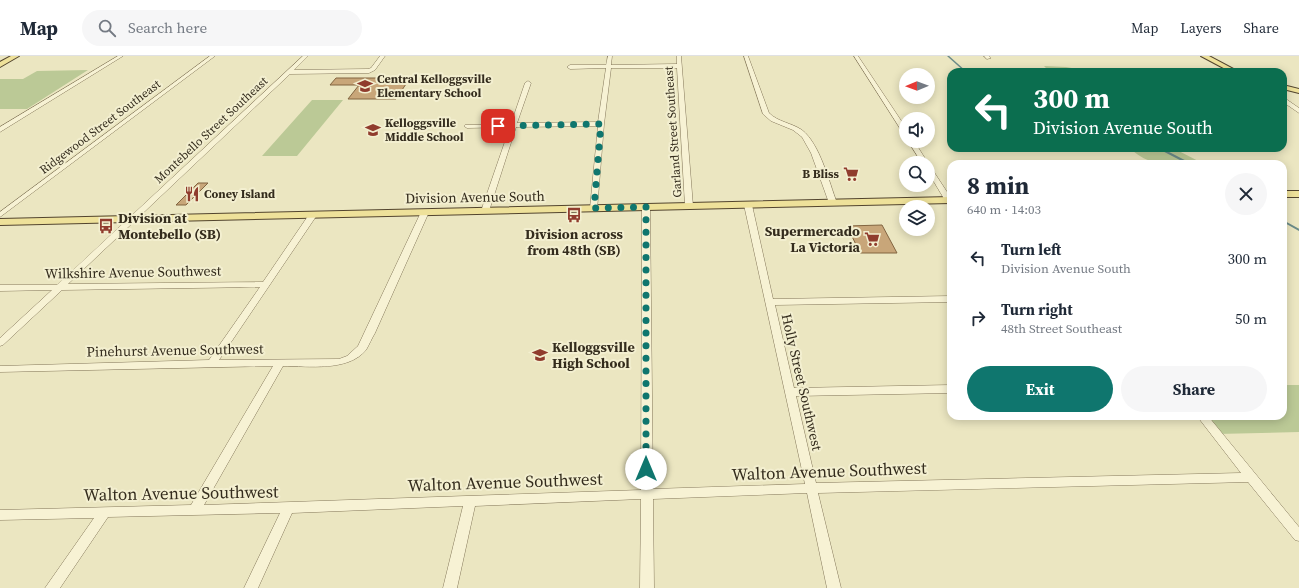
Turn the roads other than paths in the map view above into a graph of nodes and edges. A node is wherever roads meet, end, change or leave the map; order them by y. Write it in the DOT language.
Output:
graph roads {
  1 [pos="5,56"];
  2 [pos="16,56"];
  3 [pos="121,56"];
  4 [pos="213,56"];
  5 [pos="306,56"];
  6 [pos="383,56"];
  7 [pos="610,56"];
  8 [pos="679,56"];
  9 [pos="746,56"];
  10 [pos="856,56"];
  11 [pos="1204,56"];
  12 [pos="1,61"];
  13 [pos="680,66"];
  14 [pos="570,67"];
  15 [pos="608,67"];
  16 [pos="1228,68"];
  17 [pos="289,72"];
  18 [pos="528,83"];
  19 [pos="1287,89"];
  20 [pos="1299,91"];
  21 [pos="1287,102"];
  22 [pos="1299,111"];
  23 [pos="899,122"];
  24 [pos="601,124"];
  25 [pos="467,126"];
  26 [pos="514,126"];
  27 [pos="0,130"];
  28 [pos="935,178"];
  29 [pos="1287,194"];
  30 [pos="1299,194"];
  31 [pos="947,196"];
  32 [pos="947,200"];
  33 [pos="832,203"];
  34 [pos="748,205"];
  35 [pos="689,206"];
  36 [pos="646,207"];
  37 [pos="594,208"];
  38 [pos="485,211"];
  39 [pos="425,212"];
  40 [pos="313,215"];
  41 [pos="0,216"];
  42 [pos="130,219"];
  43 [pos="0,222"];
  44 [pos="266,284"];
  45 [pos="61,286"];
  46 [pos="0,288"];
  47 [pos="947,299"];
  48 [pos="770,302"];
  49 [pos="0,343"];
  50 [pos="280,362"];
  51 [pos="212,363"];
  52 [pos="0,369"];
  53 [pos="947,389"];
  54 [pos="790,392"];
  55 [pos="1205,420"];
  56 [pos="1251,477"];
  57 [pos="812,488"];
  58 [pos="647,494"];
  59 [pos="470,500"];
  60 [pos="288,508"];
  61 [pos="196,510"];
  62 [pos="105,512"];
  63 [pos="0,515"];
  64 [pos="1299,536"];
  65 [pos="52,588"];
  66 [pos="251,588"];
  67 [pos="450,588"];
  68 [pos="647,588"];
  69 [pos="834,588"];
  1 -- 12 [label="main road"];
  2 -- 12 [label="main road"];
  3 -- 27 [label="street"];
  4 -- 41 [label="street, Ridgewood Street Southeast"];
  5 -- 17 [label="street, Montebello Street Southeast"];
  6 -- 17 [label="street"];
  7 -- 15 [label="street"];
  8 -- 13 [label="street, Garland Street Southeast"];
  9 -- 33 [label="street"];
  10 -- 23 [label="street"];
  11 -- 16 [label="main road"];
  13 -- 15 [label="street"];
  13 -- 35 [label="street, Garland Street Southeast"];
  14 -- 15 [label="street"];
  15 -- 24 [label="street"];
  17 -- 42 [label="street, Montebello Street Southeast"];
  18 -- 26 [label="street"];
  19 -- 20 [label="main road"];
  21 -- 22 [label="street"];
  24 -- 26 [label="street"];
  24 -- 37 [label="street"];
  25 -- 26 [label="street"];
  26 -- 38 [label="street"];
  28 -- 31 [label="street"];
  29 -- 30 [label="main road"];
  32 -- 33 [label="main road, Division Avenue South"];
  33 -- 34 [label="main road, Division Avenue South"];
  34 -- 35 [label="main road, Division Avenue South"];
  34 -- 48 [label="street, Holly Street Southwest"];
  35 -- 36 [label="main road, Division Avenue South"];
  36 -- 37 [label="main road, Division Avenue South"];
  36 -- 58 [label="street"];
  37 -- 38 [label="main road, Division Avenue South"];
  38 -- 39 [label="main road, Division Avenue South"];
  39 -- 40 [label="main road, Division Avenue South"];
  39 -- 50 [label="street, Pinehurst Avenue Southwest"];
  40 -- 42 [label="main road, Division Avenue South"];
  40 -- 44 [label="street"];
  42 -- 43 [label="main road, Division Avenue South"];
  42 -- 45 [label="street, Montebello Street Southeast"];
  44 -- 45 [label="street, Wilkshire Avenue Southwest"];
  44 -- 51 [label="street"];
  45 -- 46 [label="street, Wilkshire Avenue Southwest"];
  45 -- 49 [label="street, Montebello Street Southeast"];
  47 -- 48 [label="street"];
  48 -- 54 [label="street, Holly Street Southwest"];
  50 -- 51 [label="street, Pinehurst Avenue Southwest"];
  50 -- 61 [label="street"];
  51 -- 52 [label="street, Pinehurst Avenue Southwest"];
  53 -- 54 [label="street"];
  54 -- 57 [label="street, Holly Street Southwest"];
  55 -- 56 [label="street"];
  56 -- 57 [label="street, Walton Avenue Southwest"];
  56 -- 64 [label="street"];
  57 -- 58 [label="street, Walton Avenue Southwest"];
  57 -- 69 [label="street, Holly Street Southwest"];
  58 -- 59 [label="street, Walton Avenue Southwest"];
  58 -- 68 [label="street"];
  59 -- 60 [label="street, Walton Avenue Southwest"];
  59 -- 67 [label="street"];
  60 -- 61 [label="street, Walton Avenue Southwest"];
  60 -- 66 [label="street"];
  61 -- 62 [label="street, Walton Avenue Southwest"];
  62 -- 63 [label="street, Walton Avenue Southwest"];
  62 -- 65 [label="street"];
}
